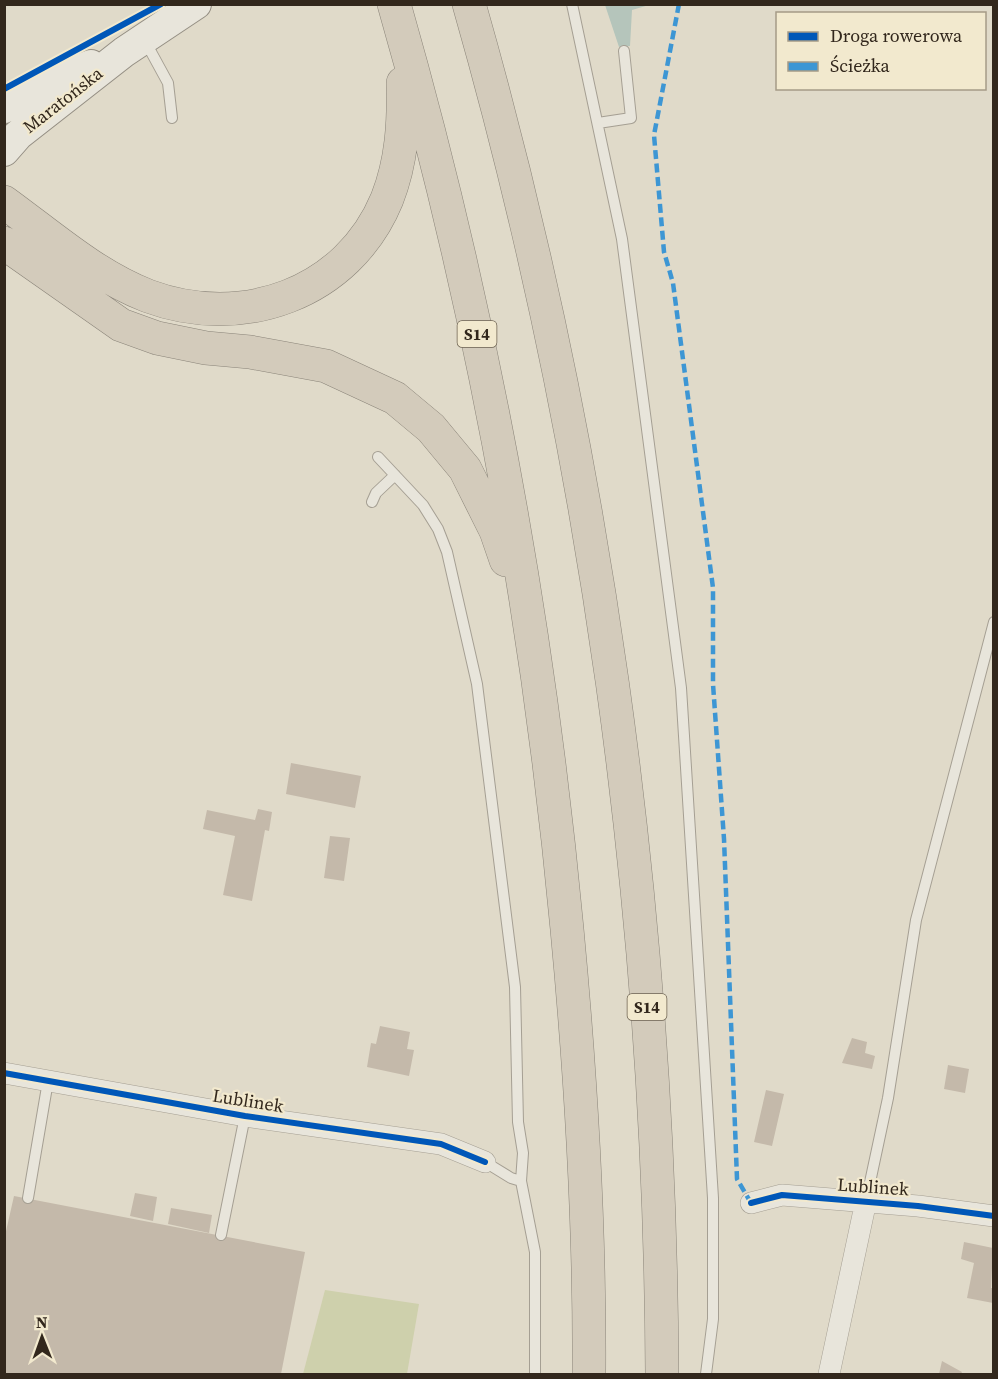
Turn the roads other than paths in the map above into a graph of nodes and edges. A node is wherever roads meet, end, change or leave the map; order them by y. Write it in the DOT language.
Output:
graph roads {
  1 [pos="196,4"];
  2 [pos="469,4"];
  3 [pos="572,4"];
  4 [pos="398,17"];
  5 [pos="134,45"];
  6 [pos="624,51"];
  7 [pos="4,108"];
  8 [pos="172,118"];
  9 [pos="598,123"];
  10 [pos="4,151"];
  11 [pos="4,202"];
  12 [pos="4,243"];
  13 [pos="378,457"];
  14 [pos="395,475"];
  15 [pos="372,502"];
  16 [pos="993,622"];
  17 [pos="534,642"];
  18 [pos="4,1073"];
  19 [pos="48,1081"];
  20 [pos="245,1116"];
  21 [pos="485,1162"];
  22 [pos="521,1181"];
  23 [pos="28,1198"];
  24 [pos="866,1201"];
  25 [pos="751,1203"];
  26 [pos="993,1216"];
  27 [pos="221,1235"];
  28 [pos="536,1374"];
  29 [pos="589,1374"];
  30 [pos="662,1374"];
  31 [pos="706,1374"];
  32 [pos="829,1374"];
  1 -- 5 [label="main road, Maratońska"];
  2 -- 30 [label="highway, S14"];
  3 -- 9 [label="lane"];
  4 -- 11 [label="highway"];
  4 -- 17 [label="highway, S14"];
  5 -- 7 [label="main road, Maratońska"];
  5 -- 8 [label="lane"];
  5 -- 10 [label="main road, Maratońska"];
  6 -- 9 [label="lane"];
  9 -- 31 [label="lane"];
  12 -- 17 [label="highway"];
  13 -- 14 [label="lane"];
  14 -- 15 [label="lane"];
  14 -- 22 [label="lane"];
  16 -- 24 [label="lane"];
  17 -- 29 [label="highway, S14"];
  18 -- 19 [label="street, Lublinek"];
  19 -- 20 [label="street, Lublinek"];
  19 -- 23 [label="lane"];
  20 -- 21 [label="street, Lublinek"];
  20 -- 27 [label="lane"];
  21 -- 22 [label="lane"];
  22 -- 28 [label="lane"];
  24 -- 25 [label="street, Lublinek"];
  24 -- 26 [label="street, Lublinek"];
  24 -- 32 [label="street"];
}
